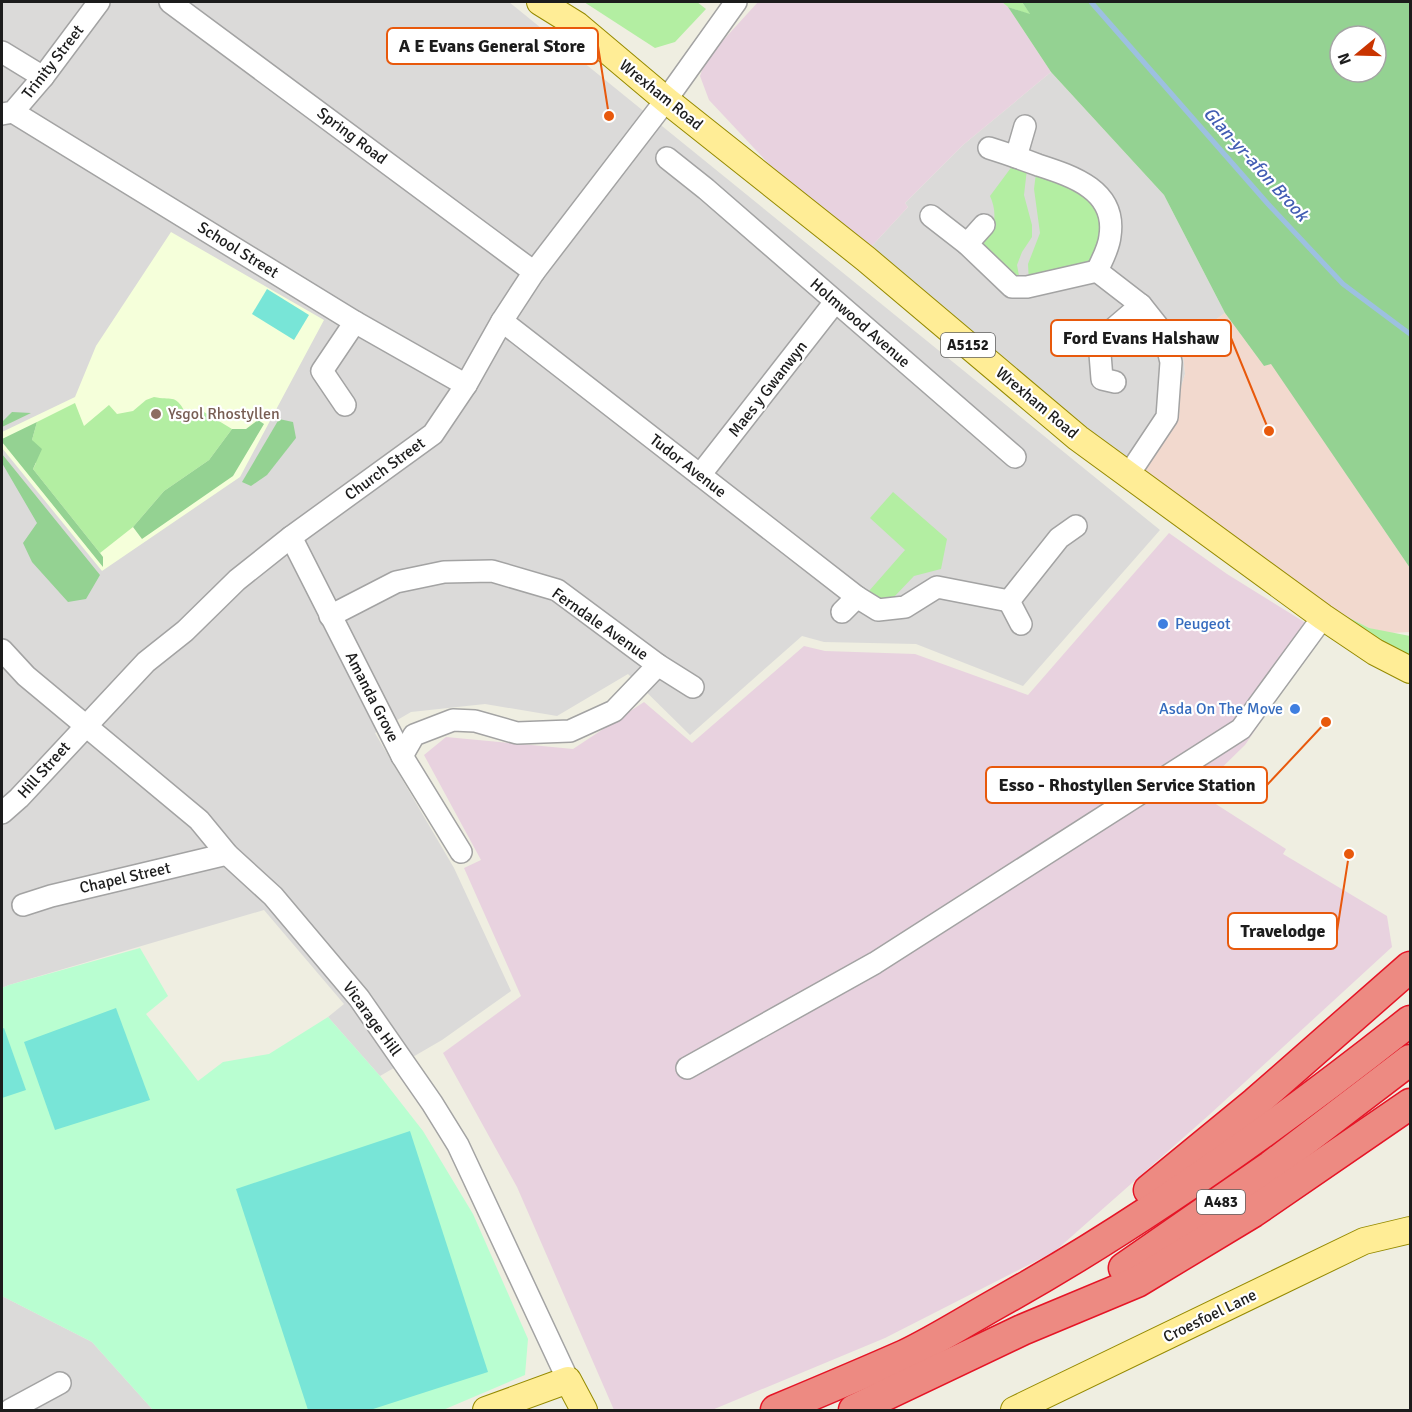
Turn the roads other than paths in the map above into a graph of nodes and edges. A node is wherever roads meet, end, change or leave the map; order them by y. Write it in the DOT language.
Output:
graph roads {
  1 [pos="99,2"];
  2 [pos="170,2"];
  3 [pos="540,2"];
  4 [pos="736,2"];
  5 [pos="2,52"];
  6 [pos="43,77"];
  7 [pos="666,100"];
  8 [pos="7,113"];
  9 [pos="1025,126"];
  10 [pos="989,148"];
  11 [pos="1016,157"];
  12 [pos="667,158"];
  13 [pos="931,216"];
  14 [pos="984,225"];
  15 [pos="967,244"];
  16 [pos="1097,271"];
  17 [pos="534,272"];
  18 [pos="835,302"];
  19 [pos="1141,305"];
  20 [pos="502,321"];
  21 [pos="355,322"];
  22 [pos="1115,382"];
  23 [pos="466,385"];
  24 [pos="345,405"];
  25 [pos="1015,457"];
  26 [pos="1129,474"];
  27 [pos="700,475"];
  28 [pos="1060,530"];
  29 [pos="291,537"];
  30 [pos="857,597"];
  31 [pos="1009,601"];
  32 [pos="842,612"];
  33 [pos="330,616"];
  34 [pos="1323,617"];
  35 [pos="1021,624"];
  36 [pos="2,650"];
  37 [pos="658,665"];
  38 [pos="1410,670"];
  39 [pos="693,687"];
  40 [pos="85,725"];
  41 [pos="402,756"];
  42 [pos="2,813"];
  43 [pos="461,852"];
  44 [pos="227,854"];
  45 [pos="23,905"];
  46 [pos="1410,967"];
  47 [pos="1410,1021"];
  48 [pos="1410,1060"];
  49 [pos="687,1068"];
  50 [pos="1410,1104"];
  51 [pos="1410,1230"];
  52 [pos="1043,1278"];
  53 [pos="1022,1330"];
  54 [pos="568,1380"];
  55 [pos="60,1383"];
  56 [pos="9,1410"];
  57 [pos="486,1410"];
  58 [pos="584,1410"];
  59 [pos="776,1410"];
  60 [pos="854,1410"];
  61 [pos="1014,1410"];
  1 -- 6 [label="street, Trinity Street"];
  2 -- 17 [label="street, Spring Road"];
  3 -- 7 [label="main road, Wrexham Road / A5152"];
  4 -- 7 [label="street, Church Street"];
  5 -- 6 [label="street"];
  6 -- 8 [label="street, Trinity Street"];
  7 -- 17 [label="street, Church Street"];
  7 -- 26 [label="main road, Wrexham Road / A5152"];
  8 -- 21 [label="street, School Street"];
  9 -- 11 [label="street"];
  10 -- 11 [label="street"];
  11 -- 16 [label="street"];
  12 -- 18 [label="street, Holmwood Avenue"];
  13 -- 15 [label="street"];
  14 -- 15 [label="street"];
  15 -- 16 [label="street"];
  16 -- 19 [label="street"];
  17 -- 20 [label="street, Church Street"];
  18 -- 25 [label="street, Holmwood Avenue"];
  18 -- 27 [label="street, Maes y Gwanwyn"];
  19 -- 22 [label="street"];
  19 -- 26 [label="street"];
  20 -- 23 [label="street, Church Street"];
  20 -- 27 [label="street, Tudor Avenue"];
  21 -- 23 [label="street, School Street"];
  21 -- 24 [label="street"];
  23 -- 29 [label="street, Church Street"];
  26 -- 34 [label="main road, Wrexham Road / A5152"];
  27 -- 30 [label="street, Tudor Avenue"];
  28 -- 31 [label="street"];
  29 -- 33 [label="street, Amanda Grove"];
  29 -- 40 [label="street, Church Street"];
  30 -- 31 [label="street, Tudor Avenue"];
  30 -- 32 [label="street"];
  31 -- 35 [label="street"];
  33 -- 37 [label="street, Ferndale Avenue"];
  33 -- 41 [label="street, Amanda Grove"];
  34 -- 38 [label="main road, Wrexham Road / A5152"];
  34 -- 49 [label="street"];
  36 -- 40 [label="street, Vicarage Hill"];
  37 -- 39 [label="street, Ferndale Avenue"];
  37 -- 41 [label="street"];
  40 -- 42 [label="street, Hill Street"];
  40 -- 44 [label="street, Vicarage Hill"];
  41 -- 43 [label="street, Amanda Grove"];
  44 -- 45 [label="street, Chapel Street"];
  44 -- 54 [label="street, Vicarage Hill"];
  46 -- 52 [label="highway"];
  47 -- 52 [label="highway, A483"];
  48 -- 53 [label="highway, A483"];
  50 -- 53 [label="highway"];
  51 -- 61 [label="main road, Croesfoel Lane"];
  52 -- 59 [label="highway, A483"];
  53 -- 60 [label="highway, A483"];
  54 -- 57 [label="main road"];
  54 -- 58 [label="main road"];
  55 -- 56 [label="street"];
}
